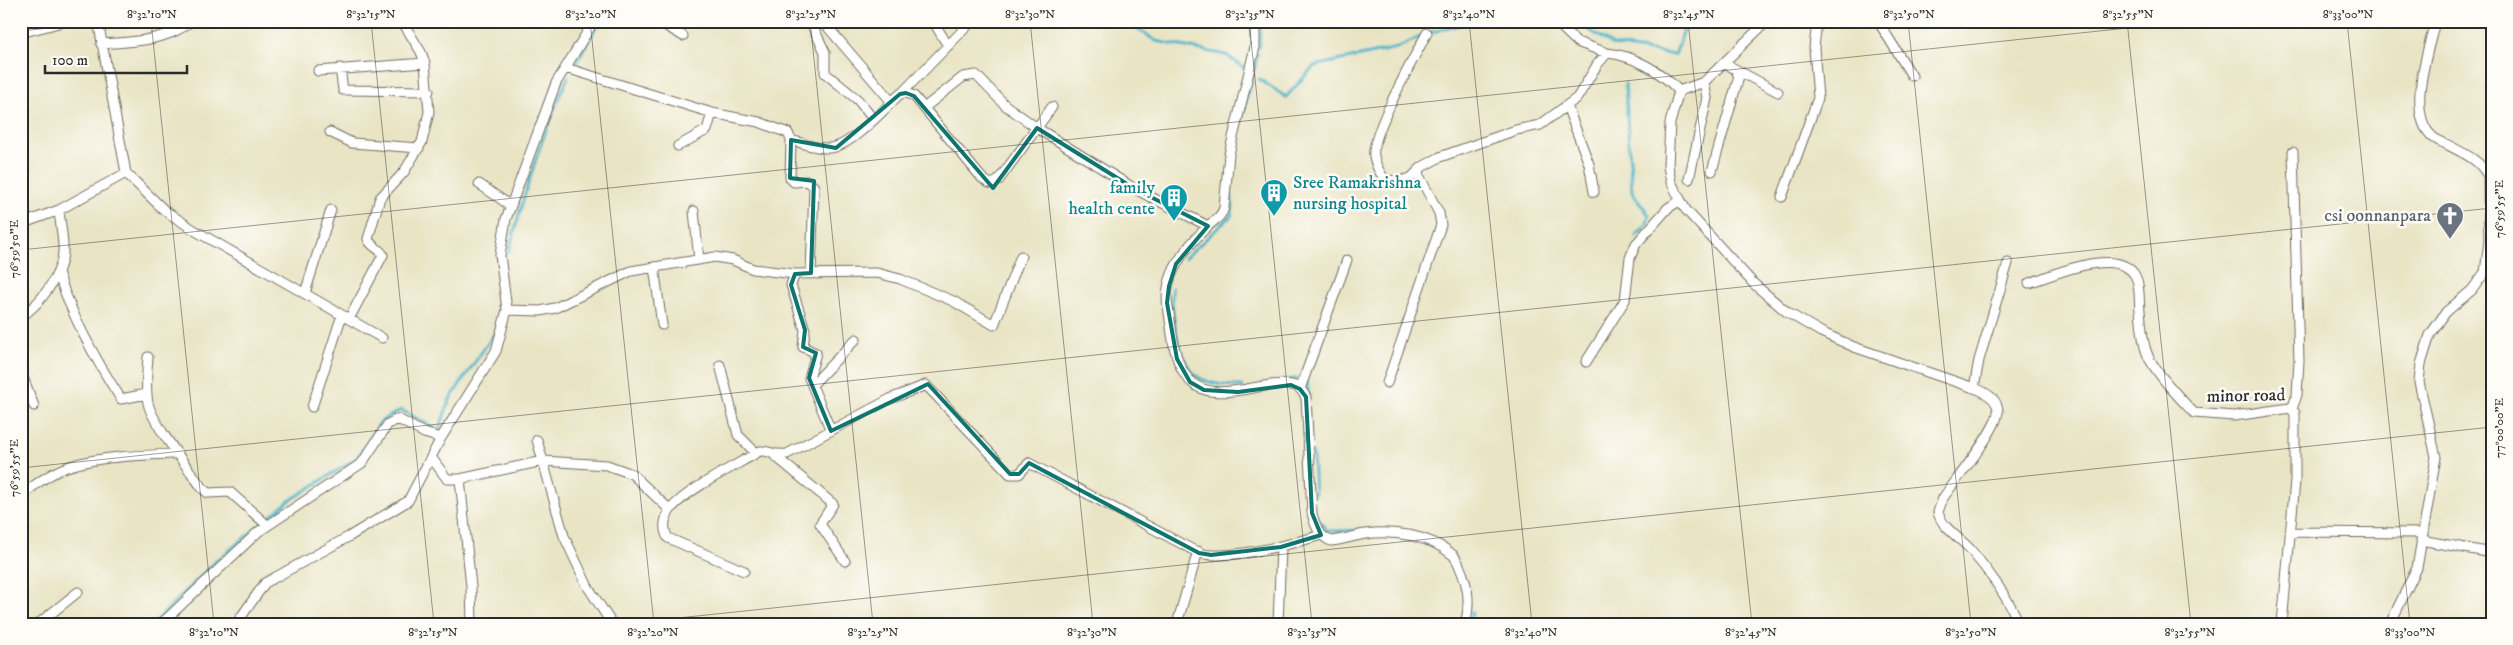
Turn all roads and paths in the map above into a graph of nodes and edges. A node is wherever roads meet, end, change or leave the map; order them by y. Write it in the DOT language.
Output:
graph roads {
  1 [pos="66,21"];
  2 [pos="98,21"];
  3 [pos="191,21"];
  4 [pos="402,21"];
  5 [pos="594,21"];
  6 [pos="658,21"];
  7 [pos="810,21"];
  8 [pos="933,21"];
  9 [pos="972,21"];
  10 [pos="1255,21"];
  11 [pos="1555,21"];
  12 [pos="1767,21"];
  13 [pos="1816,21"];
  14 [pos="1878,21"];
  15 [pos="2435,21"];
  16 [pos="826,25"];
  17 [pos="178,26"];
  18 [pos="21,33"];
  19 [pos="1427,33"];
  20 [pos="683,36"];
  21 [pos="101,44"];
  22 [pos="948,46"];
  23 [pos="1607,53"];
  24 [pos="425,63"];
  25 [pos="1724,63"];
  26 [pos="340,68"];
  27 [pos="566,68"];
  28 [pos="1735,69"];
  29 [pos="318,71"];
  30 [pos="1912,76"];
  31 [pos="1704,82"];
  32 [pos="429,91"];
  33 [pos="1679,91"];
  34 [pos="1778,92"];
  35 [pos="902,93"];
  36 [pos="891,101"];
  37 [pos="1567,106"];
  38 [pos="1052,107"];
  39 [pos="924,108"];
  40 [pos="712,113"];
  41 [pos="873,119"];
  42 [pos="1037,128"];
  43 [pos="330,132"];
  44 [pos="791,140"];
  45 [pos="678,146"];
  46 [pos="419,148"];
  47 [pos="2293,152"];
  48 [pos="1712,171"];
  49 [pos="1417,172"];
  50 [pos="126,173"];
  51 [pos="1689,179"];
  52 [pos="479,184"];
  53 [pos="1594,192"];
  54 [pos="1782,198"];
  55 [pos="1680,201"];
  56 [pos="511,206"];
  57 [pos="59,210"];
  58 [pos="331,210"];
  59 [pos="694,211"];
  60 [pos="21,224"];
  61 [pos="1208,226"];
  62 [pos="1021,256"];
  63 [pos="699,260"];
  64 [pos="1347,260"];
  65 [pos="2008,263"];
  66 [pos="654,267"];
  67 [pos="58,272"];
  68 [pos="811,273"];
  69 [pos="795,274"];
  70 [pos="2028,284"];
  71 [pos="305,293"];
  72 [pos="507,310"];
  73 [pos="21,317"];
  74 [pos="346,317"];
  75 [pos="662,325"];
  76 [pos="382,338"];
  77 [pos="856,340"];
  78 [pos="148,357"];
  79 [pos="1586,362"];
  80 [pos="720,366"];
  81 [pos="21,372"];
  82 [pos="1387,382"];
  83 [pos="813,384"];
  84 [pos="1974,388"];
  85 [pos="1300,389"];
  86 [pos="147,394"];
  87 [pos="34,406"];
  88 [pos="312,406"];
  89 [pos="2292,409"];
  90 [pos="831,431"];
  91 [pos="441,438"];
  92 [pos="537,440"];
  93 [pos="756,453"];
  94 [pos="178,454"];
  95 [pos="774,455"];
  96 [pos="431,457"];
  97 [pos="544,461"];
  98 [pos="460,479"];
  99 [pos="21,496"];
  100 [pos="670,510"];
  101 [pos="266,525"];
  102 [pos="2292,532"];
  103 [pos="1321,535"];
  104 [pos="2422,536"];
  105 [pos="1281,547"];
  106 [pos="1198,552"];
  107 [pos="2492,553"];
  108 [pos="845,561"];
  109 [pos="744,571"];
  110 [pos="78,592"];
  111 [pos="38,624"];
  112 [pos="162,624"];
  113 [pos="236,624"];
  114 [pos="472,624"];
  115 [pos="612,624"];
  116 [pos="1177,624"];
  117 [pos="1278,624"];
  118 [pos="1464,624"];
  119 [pos="2019,624"];
  120 [pos="2282,624"];
  121 [pos="2390,624"];
  1 -- 18 [label="street"];
  2 -- 21 [label="street"];
  3 -- 17 [label="street"];
  4 -- 24 [label="street"];
  5 -- 27 [label="street"];
  6 -- 20 [label="street"];
  7 -- 41 [label="street"];
  8 -- 22 [label="street"];
  9 -- 22 [label="street"];
  10 -- 61 [label="street"];
  11 -- 23 [label="street"];
  12 -- 25 [label="street"];
  13 -- 54 [label="street"];
  14 -- 30 [label="street"];
  15 -- 104 [label="street"];
  16 -- 36 [label="street"];
  17 -- 21 [label="street"];
  19 -- 49 [label="street"];
  21 -- 50 [label="street"];
  22 -- 35 [label="street"];
  23 -- 33 [label="street"];
  23 -- 37 [label="street"];
  24 -- 26 [label="street"];
  24 -- 32 [label="street"];
  25 -- 28 [label="street"];
  25 -- 31 [label="street"];
  26 -- 29 [label="street"];
  26 -- 32 [label="street"];
  27 -- 40 [label="street"];
  27 -- 56 [label="street"];
  28 -- 34 [label="street"];
  28 -- 48 [label="street"];
  31 -- 33 [label="street"];
  31 -- 51 [label="street"];
  32 -- 46 [label="street"];
  33 -- 55 [label="street"];
  35 -- 36 [label="street"];
  35 -- 39 [label="street"];
  36 -- 41 [label="street"];
  37 -- 49 [label="street"];
  37 -- 53 [label="street"];
  38 -- 42 [label="street"];
  39 -- 42 [label="street"];
  39 -- 42 [label="street"];
  40 -- 44 [label="street"];
  40 -- 45 [label="street"];
  41 -- 44 [label="street"];
  42 -- 61 [label="street"];
  43 -- 46 [label="street"];
  44 -- 68 [label="street"];
  46 -- 74 [label="street"];
  47 -- 89 [label="street"];
  49 -- 82 [label="street"];
  50 -- 57 [label="street"];
  50 -- 71 [label="street"];
  52 -- 56 [label="street"];
  55 -- 79 [label="street"];
  55 -- 84 [label="street"];
  56 -- 72 [label="street"];
  57 -- 60 [label="street"];
  57 -- 67 [label="street"];
  58 -- 71 [label="street"];
  59 -- 63 [label="street"];
  61 -- 85 [label="street"];
  62 -- 68 [label="street"];
  63 -- 66 [label="street"];
  63 -- 69 [label="street"];
  64 -- 85 [label="street"];
  65 -- 84 [label="street"];
  66 -- 72 [label="street"];
  66 -- 75 [label="street"];
  67 -- 73 [label="street"];
  67 -- 86 [label="street"];
  68 -- 69 [label="street"];
  69 -- 83 [label="street"];
  70 -- 89 [label="street, minor road"];
  71 -- 74 [label="street"];
  72 -- 91 [label="street"];
  74 -- 76 [label="street"];
  74 -- 88 [label="street"];
  77 -- 83 [label="street"];
  78 -- 86 [label="street"];
  80 -- 93 [label="street"];
  81 -- 87 [label="street"];
  83 -- 90 [label="street"];
  84 -- 119 [label="street"];
  85 -- 103 [label="street"];
  86 -- 94 [label="street"];
  89 -- 102 [label="street, minor road"];
  90 -- 95 [label="street"];
  90 -- 106 [label="street"];
  91 -- 96 [label="street"];
  91 -- 101 [label="street"];
  92 -- 97 [label="street"];
  93 -- 95 [label="street"];
  93 -- 100 [label="street"];
  94 -- 99 [label="street"];
  94 -- 101 [label="street"];
  95 -- 108 [label="street"];
  96 -- 98 [label="street"];
  96 -- 113 [label="street"];
  97 -- 98 [label="street"];
  97 -- 100 [label="street"];
  97 -- 115 [label="street"];
  98 -- 114 [label="street"];
  100 -- 109 [label="street"];
  101 -- 112 [label="street"];
  102 -- 104 [label="street"];
  102 -- 120 [label="street, minor road"];
  103 -- 105 [label="street"];
  103 -- 118 [label="street"];
  104 -- 107 [label="street"];
  104 -- 121 [label="street"];
  105 -- 106 [label="street"];
  105 -- 117 [label="street"];
  106 -- 116 [label="street"];
  110 -- 111 [label="street"];
}
